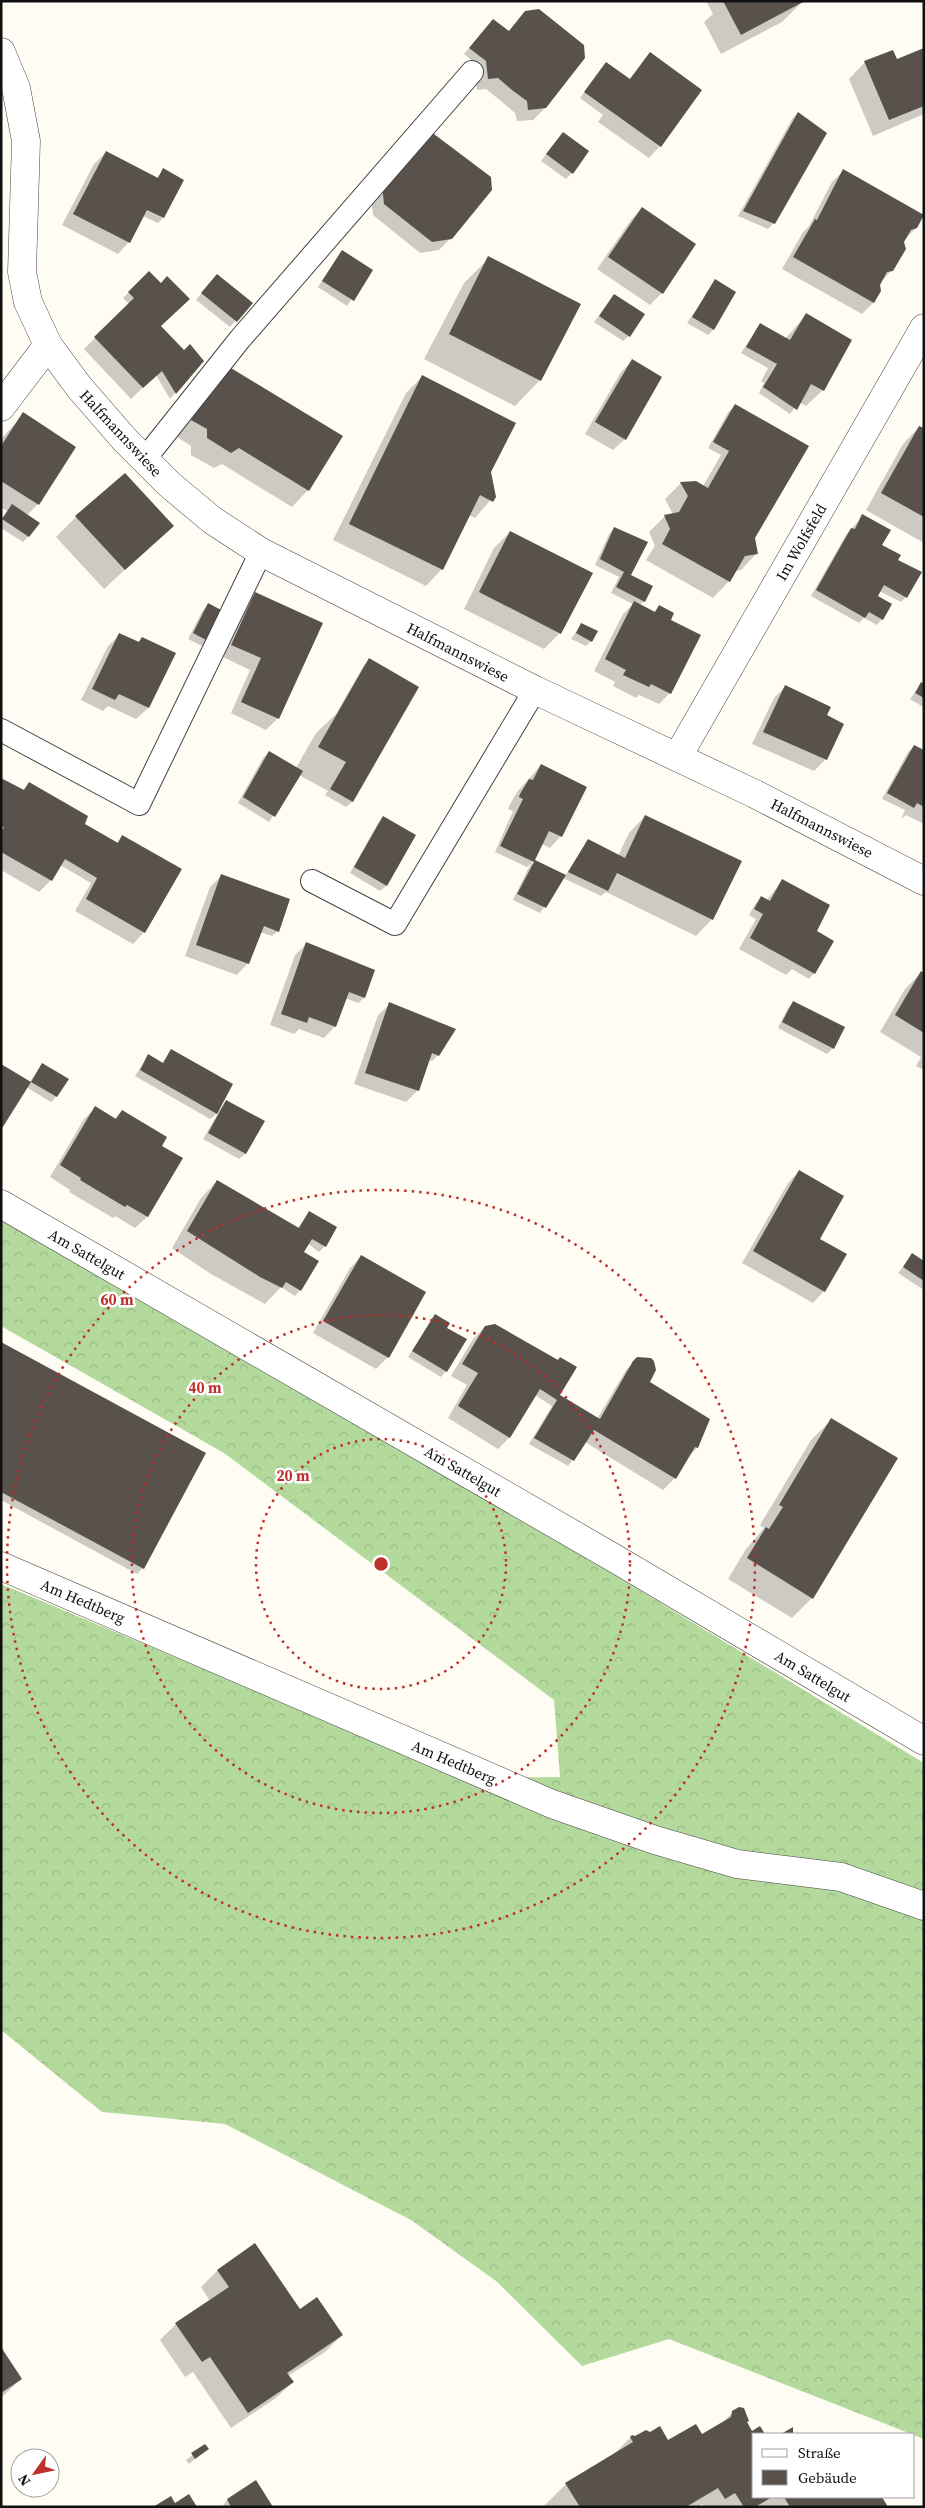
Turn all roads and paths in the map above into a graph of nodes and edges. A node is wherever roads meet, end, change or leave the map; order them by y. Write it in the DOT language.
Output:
graph roads {
  1 [pos="1,52"];
  2 [pos="472,72"];
  3 [pos="8,90"];
  4 [pos="924,328"];
  5 [pos="48,345"];
  6 [pos="1,406"];
  7 [pos="144,460"];
  8 [pos="261,552"];
  9 [pos="535,690"];
  10 [pos="1,730"];
  11 [pos="678,756"];
  12 [pos="312,881"];
  13 [pos="924,881"];
  14 [pos="1,1204"];
  15 [pos="1,1566"];
  16 [pos="924,1741"];
  17 [pos="924,1906"];
  1 -- 3 [label="street, Halfmannswiese"];
  2 -- 7 [label="lane"];
  3 -- 5 [label="street, Halfmannswiese"];
  4 -- 11 [label="street, Im Wolfsfeld"];
  5 -- 6 [label="street"];
  5 -- 7 [label="street, Halfmannswiese"];
  7 -- 8 [label="street, Halfmannswiese"];
  8 -- 9 [label="street, Halfmannswiese"];
  8 -- 10 [label="lane"];
  9 -- 11 [label="street, Halfmannswiese"];
  9 -- 12 [label="lane"];
  11 -- 13 [label="street, Halfmannswiese"];
  14 -- 16 [label="street, Am Sattelgut"];
  15 -- 17 [label="street, Am Hedtberg"];
}
